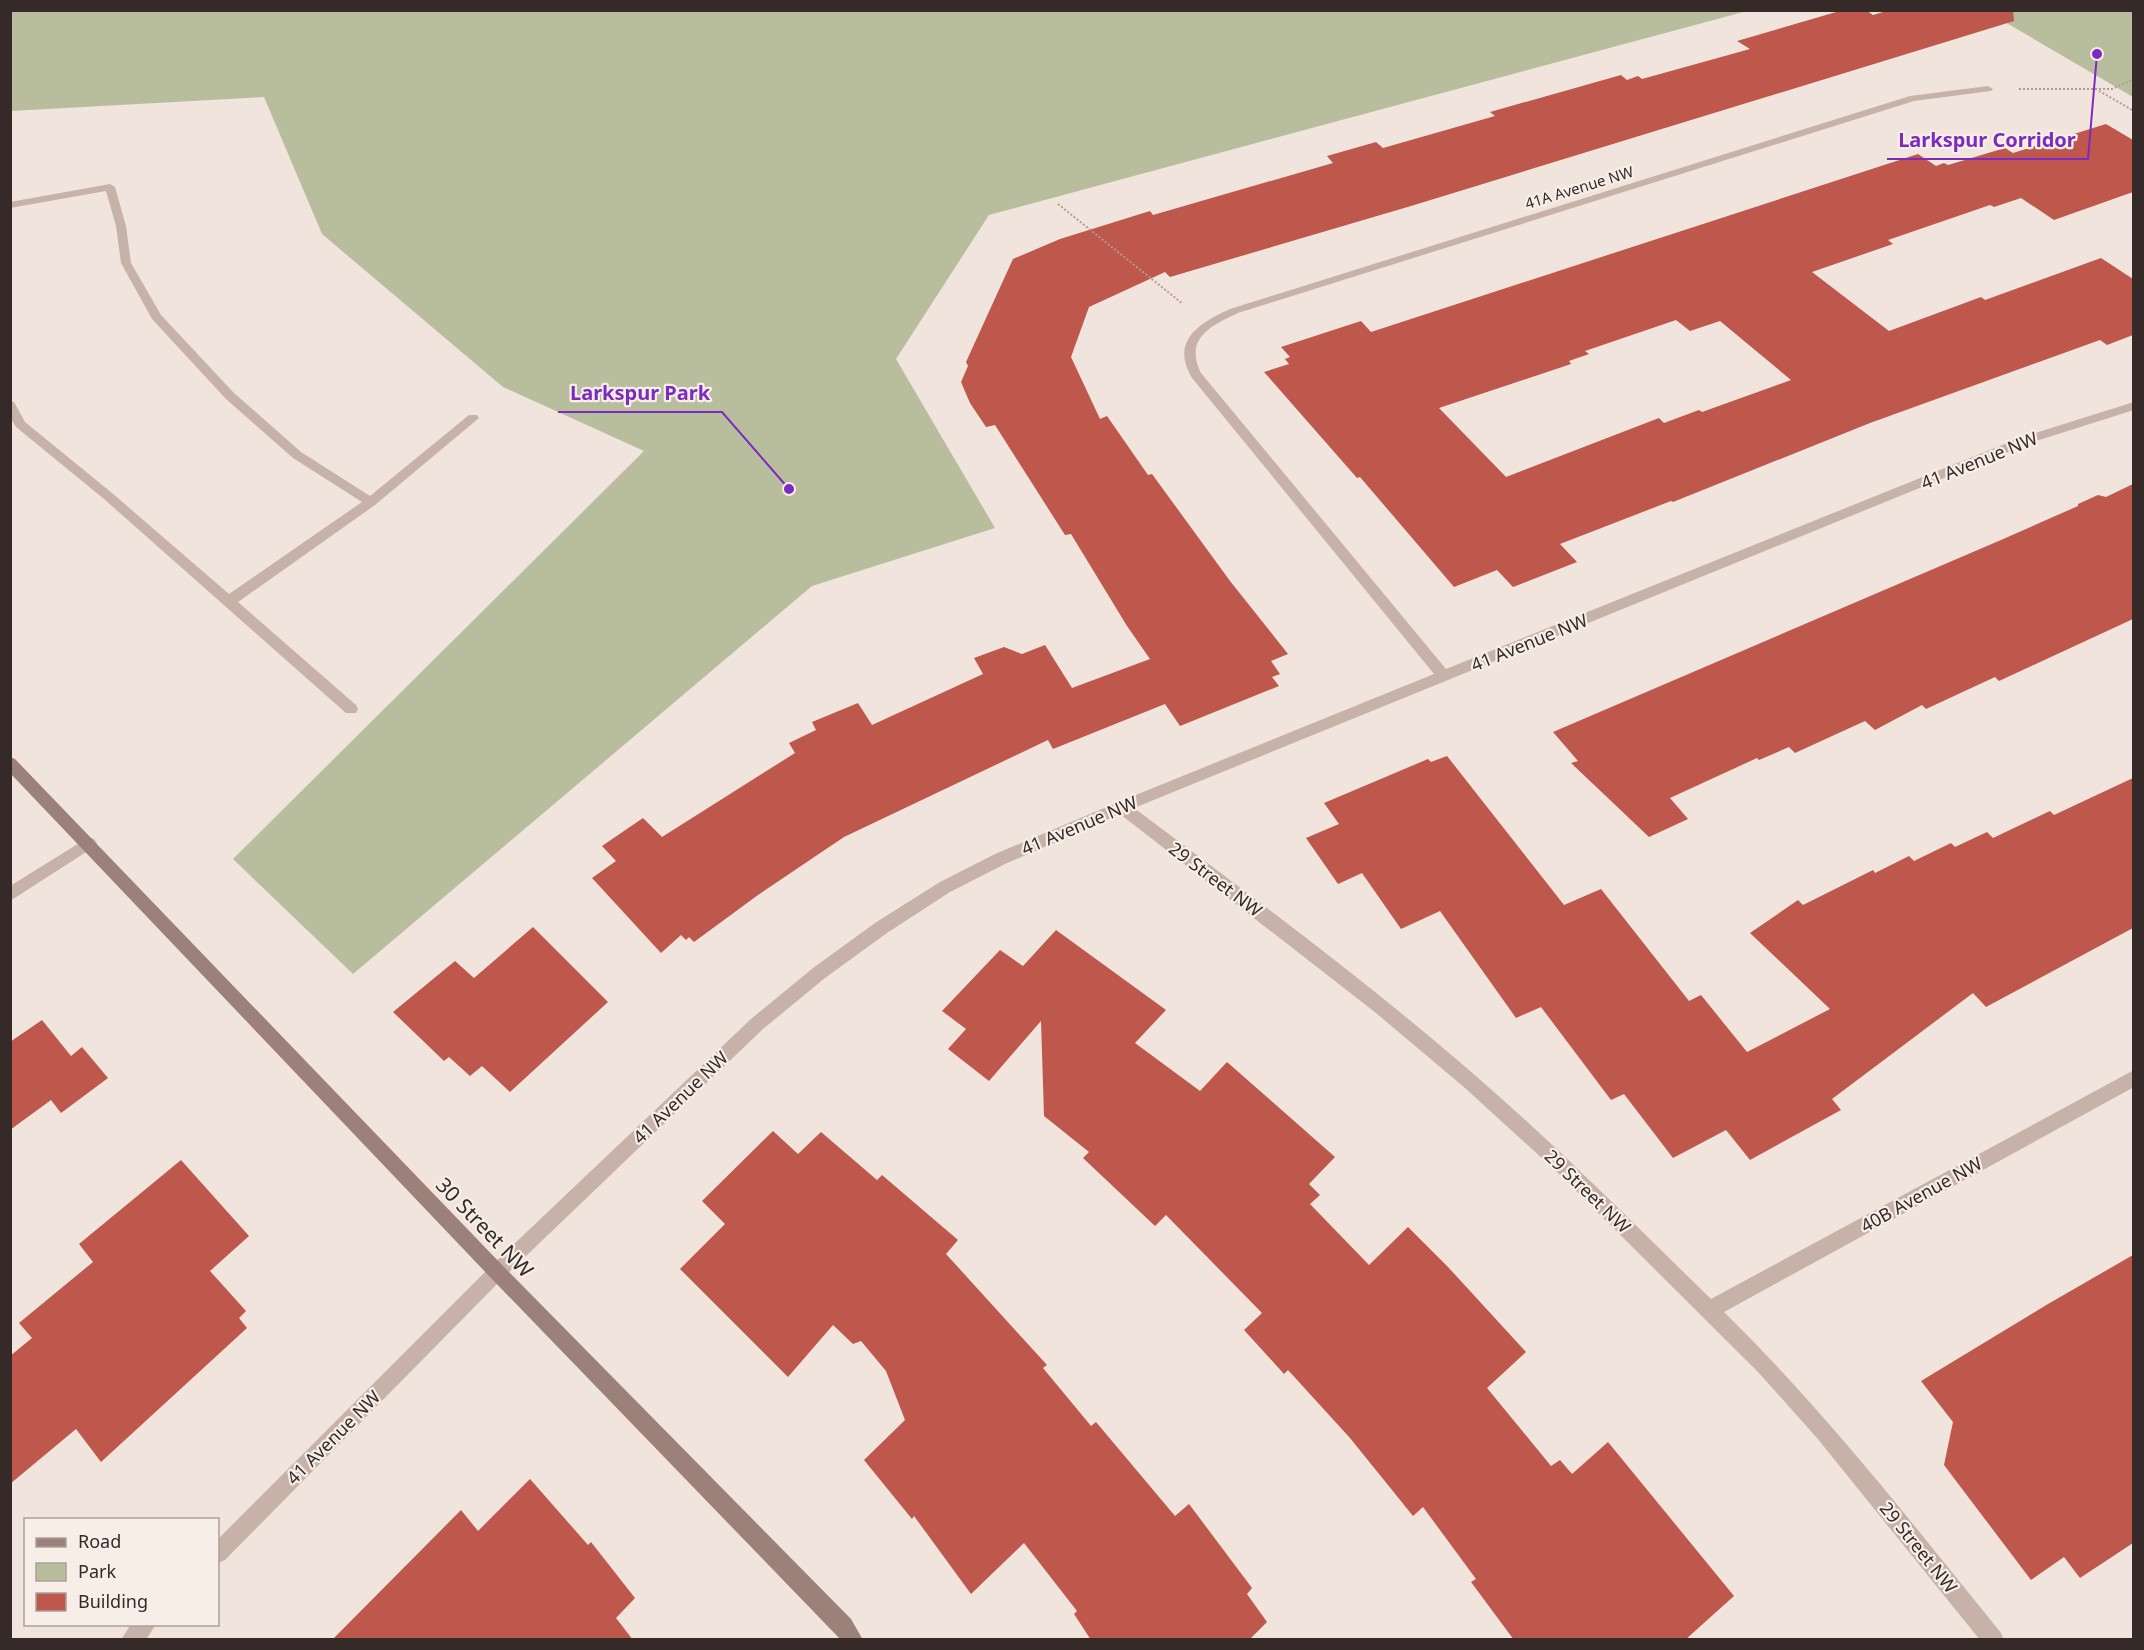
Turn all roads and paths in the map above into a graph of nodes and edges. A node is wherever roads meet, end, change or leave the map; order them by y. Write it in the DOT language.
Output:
graph roads {
  1 [pos="2133,79"];
  2 [pos="1988,89"];
  3 [pos="2098,90"];
  4 [pos="2133,111"];
  5 [pos="1058,204"];
  6 [pos="10,205"];
  7 [pos="1183,305"];
  8 [pos="10,405"];
  9 [pos="2133,406"];
  10 [pos="474,417"];
  11 [pos="15,426"];
  12 [pos="371,502"];
  13 [pos="228,602"];
  14 [pos="1444,676"];
  15 [pos="351,709"];
  16 [pos="10,763"];
  17 [pos="1121,807"];
  18 [pos="89,843"];
  19 [pos="10,895"];
  20 [pos="2133,1078"];
  21 [pos="497,1272"];
  22 [pos="1709,1310"];
  23 [pos="219,1552"];
  24 [pos="144,1626"];
  25 [pos="131,1640"];
  26 [pos="853,1640"];
  27 [pos="1994,1640"];
  1 -- 3 [label="path"];
  2 -- 3 [label="path"];
  2 -- 14 [label="street, 41A Avenue NW"];
  3 -- 4 [label="path"];
  5 -- 7 [label="path"];
  6 -- 12 [label="street"];
  8 -- 11 [label="street"];
  9 -- 14 [label="street, 41 Avenue NW"];
  10 -- 12 [label="street"];
  11 -- 13 [label="street"];
  12 -- 13 [label="street"];
  13 -- 15 [label="street"];
  14 -- 17 [label="street, 41 Avenue NW"];
  16 -- 18 [label="street, 30 Street NW"];
  17 -- 21 [label="street, 41 Avenue NW"];
  17 -- 22 [label="street, 29 Street NW"];
  18 -- 19 [label="street"];
  18 -- 21 [label="street, 30 Street NW"];
  20 -- 22 [label="street, 40B Avenue NW"];
  21 -- 23 [label="street, 41 Avenue NW"];
  21 -- 26 [label="street, 30 Street NW"];
  22 -- 27 [label="street, 29 Street NW"];
  24 -- 25 [label="street"];
}
